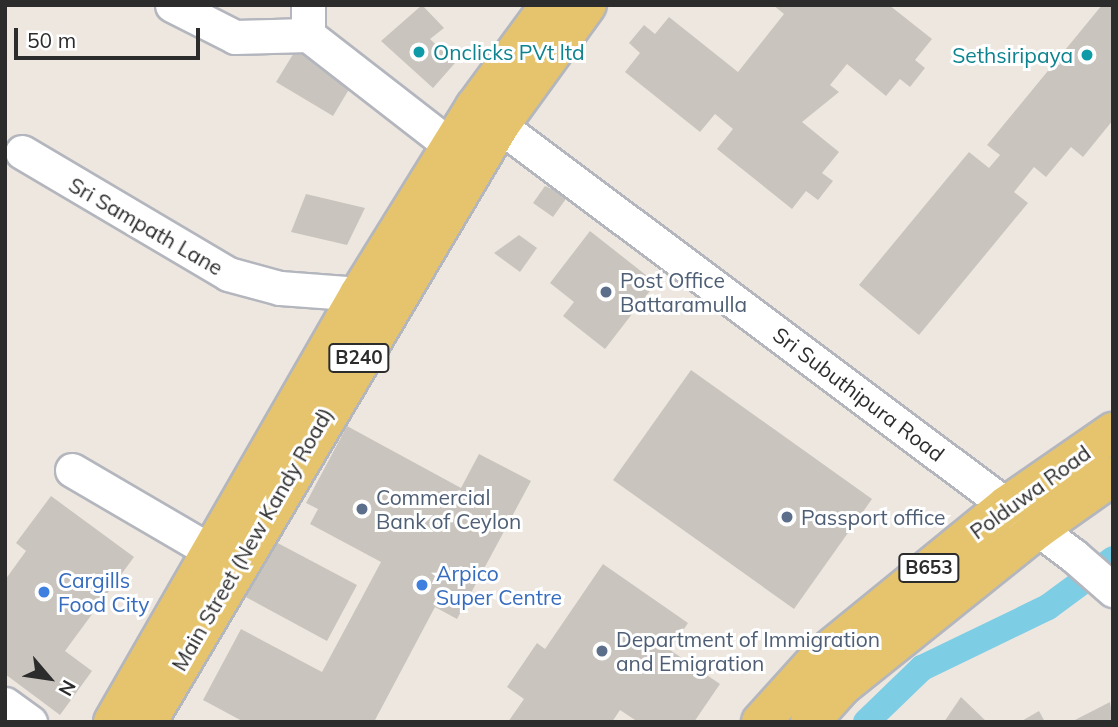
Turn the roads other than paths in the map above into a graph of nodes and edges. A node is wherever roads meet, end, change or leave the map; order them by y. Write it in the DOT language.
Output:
graph roads {
  1 [pos="172,5"];
  2 [pos="550,5"];
  3 [pos="587,5"];
  4 [pos="308,20"];
  5 [pos="488,116"];
  6 [pos="451,146"];
  7 [pos="22,152"];
  8 [pos="359,294"];
  9 [pos="1113,432"];
  10 [pos="72,470"];
  11 [pos="1113,476"];
  12 [pos="1007,505"];
  13 [pos="1038,529"];
  14 [pos="209,550"];
  15 [pos="1112,589"];
  16 [pos="5,704"];
  17 [pos="30,722"];
  18 [pos="113,722"];
  19 [pos="147,722"];
  20 [pos="761,722"];
  21 [pos="810,722"];
  1 -- 4 [label="street"];
  2 -- 5 [label="main road, Main Street (New Kandy Road) / B240"];
  3 -- 5 [label="main road, Main Street (New Kandy Road) / B240"];
  4 -- 6 [label="street"];
  5 -- 6 [label="main road, Main Street (New Kandy Road) / B240"];
  5 -- 12 [label="street, Sri Subuthipura Road"];
  5 -- 19 [label="main road, Main Street (New Kandy Road) / B240"];
  6 -- 8 [label="main road, Main Street (New Kandy Road) / B240"];
  7 -- 8 [label="street, Sri Sampath Lane"];
  8 -- 14 [label="main road, Main Street (New Kandy Road) / B240"];
  9 -- 12 [label="main road, Polduwa Road / B653"];
  10 -- 14 [label="street"];
  11 -- 13 [label="main road, Polduwa Road / B653"];
  12 -- 13 [label="street, Sri Subuthipura Road"];
  12 -- 20 [label="main road, Polduwa Road / B653"];
  13 -- 15 [label="street, Sri Subuthipura Road"];
  13 -- 21 [label="main road, Polduwa Road / B653"];
  14 -- 18 [label="main road, Main Street (New Kandy Road) / B240"];
  16 -- 17 [label="street"];
}
